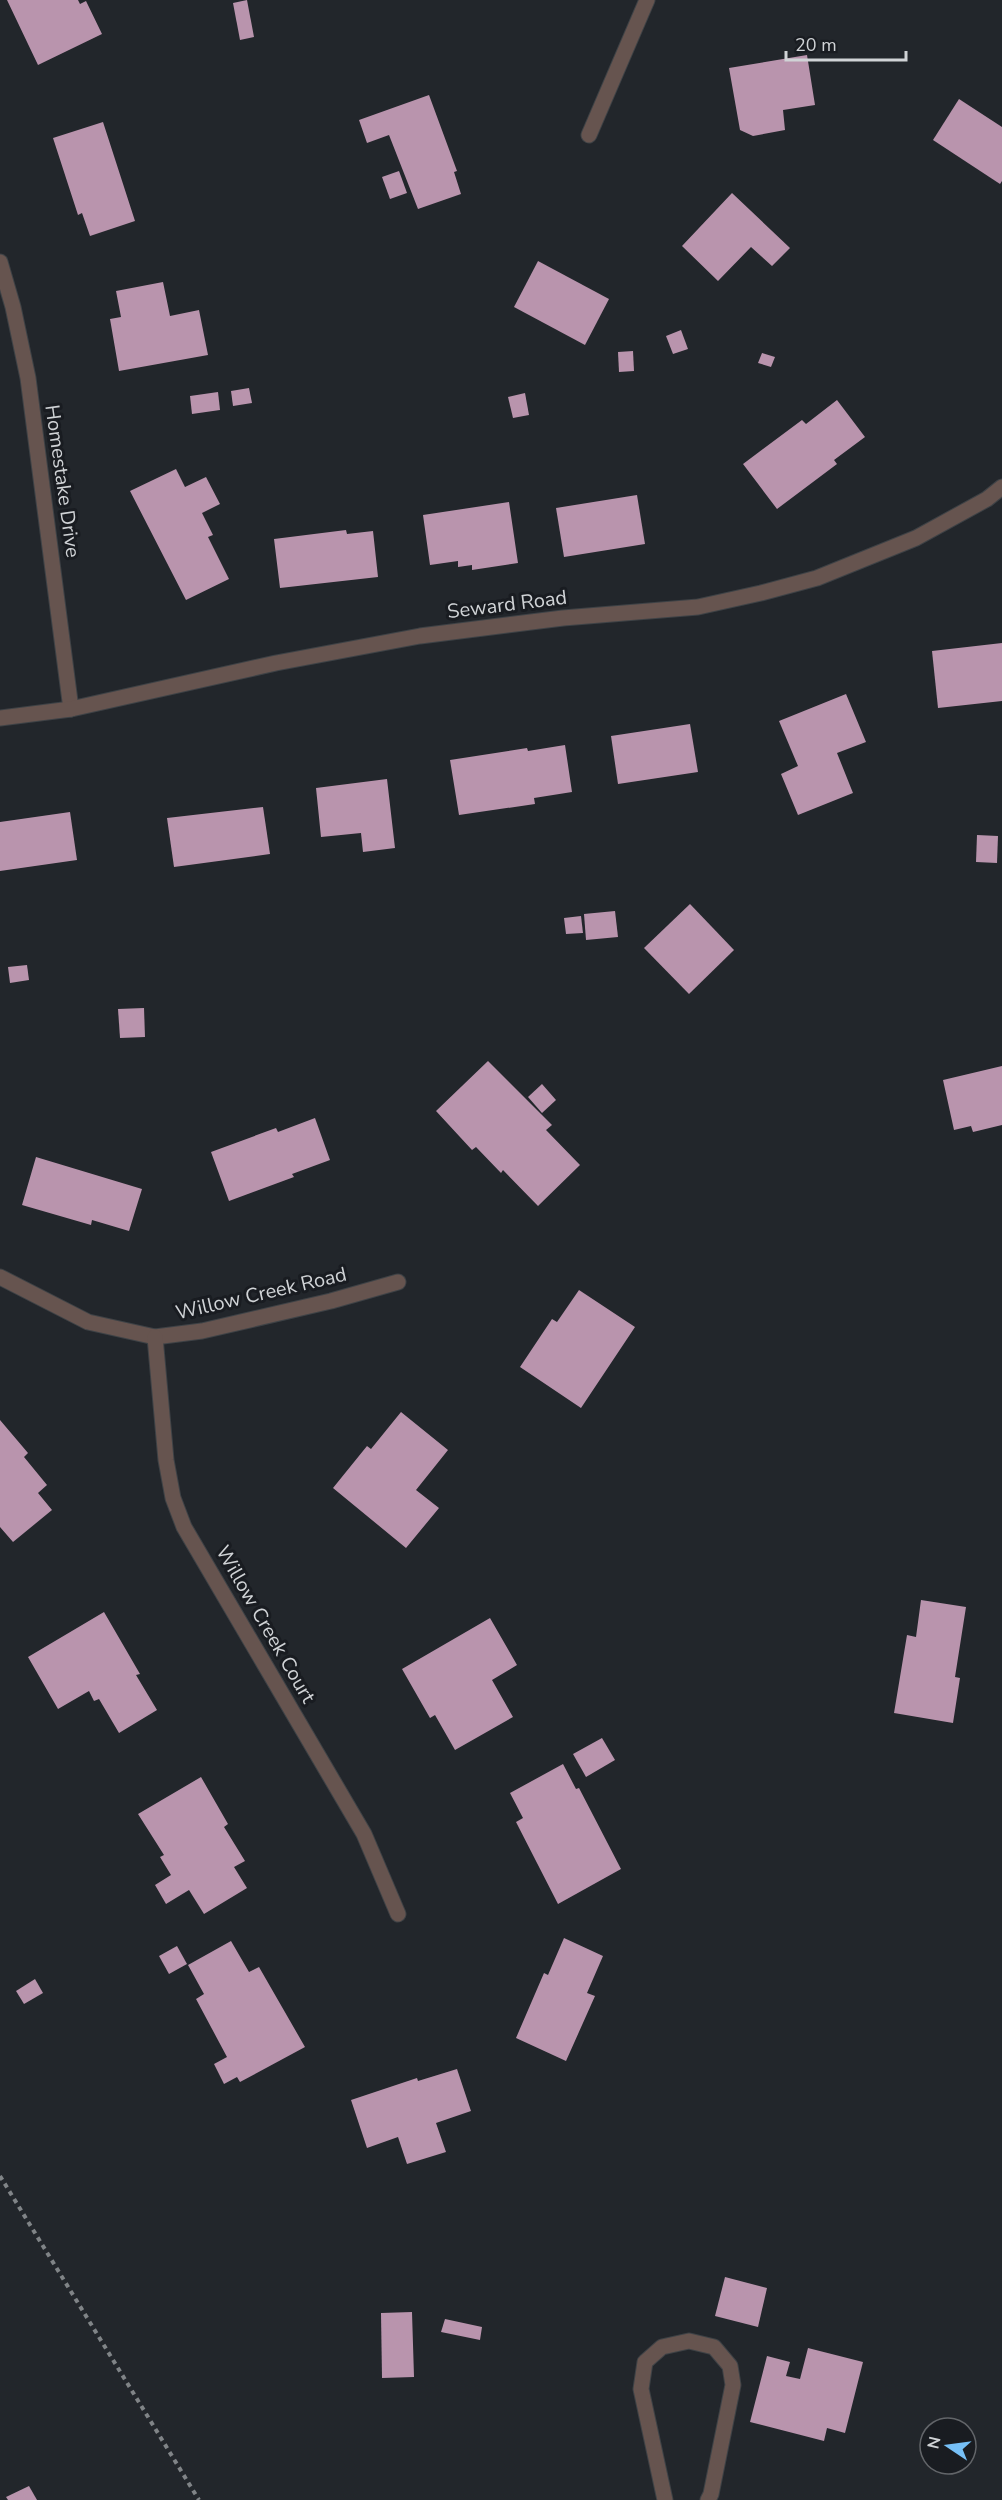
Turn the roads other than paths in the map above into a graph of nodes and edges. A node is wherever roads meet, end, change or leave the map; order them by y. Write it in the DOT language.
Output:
graph roads {
  1 [pos="647,0"];
  2 [pos="589,135"];
  3 [pos="0,262"];
  4 [pos="1002,487"];
  5 [pos="71,709"];
  6 [pos="0,718"];
  7 [pos="0,1277"];
  8 [pos="398,1282"];
  9 [pos="155,1337"];
  10 [pos="398,1914"];
  11 [pos="665,2500"];
  12 [pos="708,2500"];
  1 -- 2 [label="street"];
  3 -- 5 [label="street, Homestake Drive"];
  4 -- 5 [label="street, Seward Road"];
  5 -- 6 [label="street, Seward Road"];
  7 -- 9 [label="street, Willow Creek Road"];
  8 -- 9 [label="street, Willow Creek Road"];
  9 -- 10 [label="street, Willow Creek Court"];
  11 -- 12 [label="street"];
}
